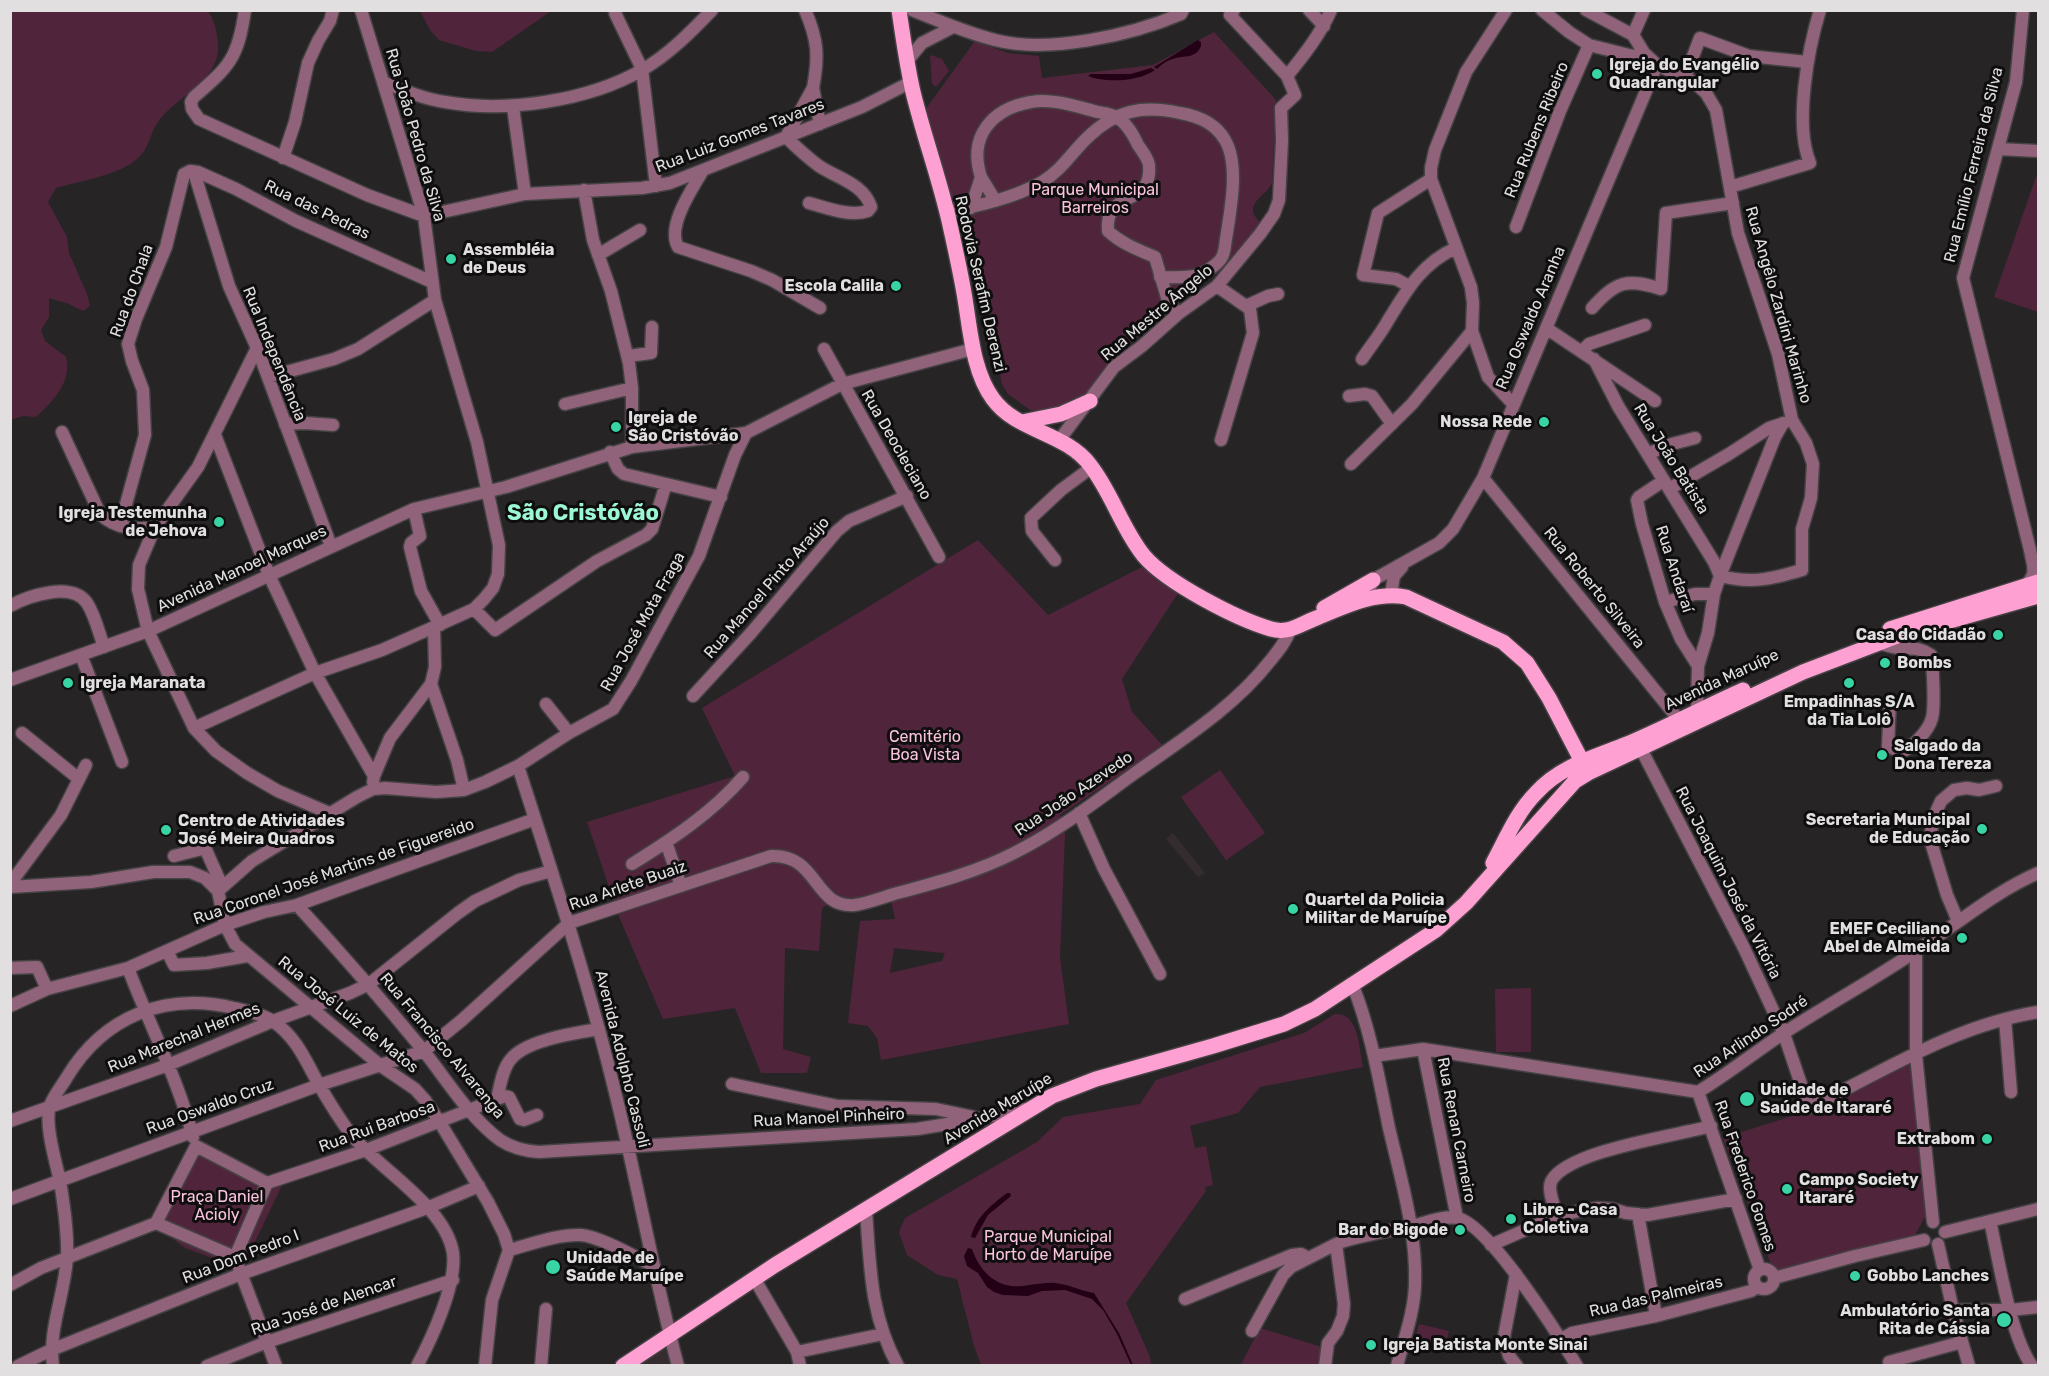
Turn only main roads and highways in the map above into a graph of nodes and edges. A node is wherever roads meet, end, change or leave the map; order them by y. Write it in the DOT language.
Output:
graph roads {
  1 [pos="899,10"];
  2 [pos="1090,401"];
  3 [pos="1021,422"];
  4 [pos="1373,580"];
  5 [pos="2036,587"];
  6 [pos="1313,619"];
  7 [pos="1586,767"];
  8 [pos="1478,889"];
  9 [pos="646,1351"];
  10 [pos="611,1365"];
  11 [pos="623,1365"];
  1 -- 3 [label="main road, Rodovia Serafim Derenzi"];
  2 -- 3 [label="main road"];
  3 -- 6 [label="main road, Rodovia Serafim Derenzi"];
  4 -- 6 [label="main road"];
  5 -- 7 [label="main road, Avenida Maruípe"];
  5 -- 7 [label="main road, Avenida Maruípe"];
  6 -- 7 [label="main road"];
  7 -- 8 [label="main road, Avenida Maruípe"];
  7 -- 8 [label="main road, Avenida Maruípe"];
  8 -- 9 [label="main road, Avenida Maruípe"];
  9 -- 10 [label="main road, Avenida Maruípe"];
  9 -- 11 [label="main road, Avenida Maruípe"];
}
